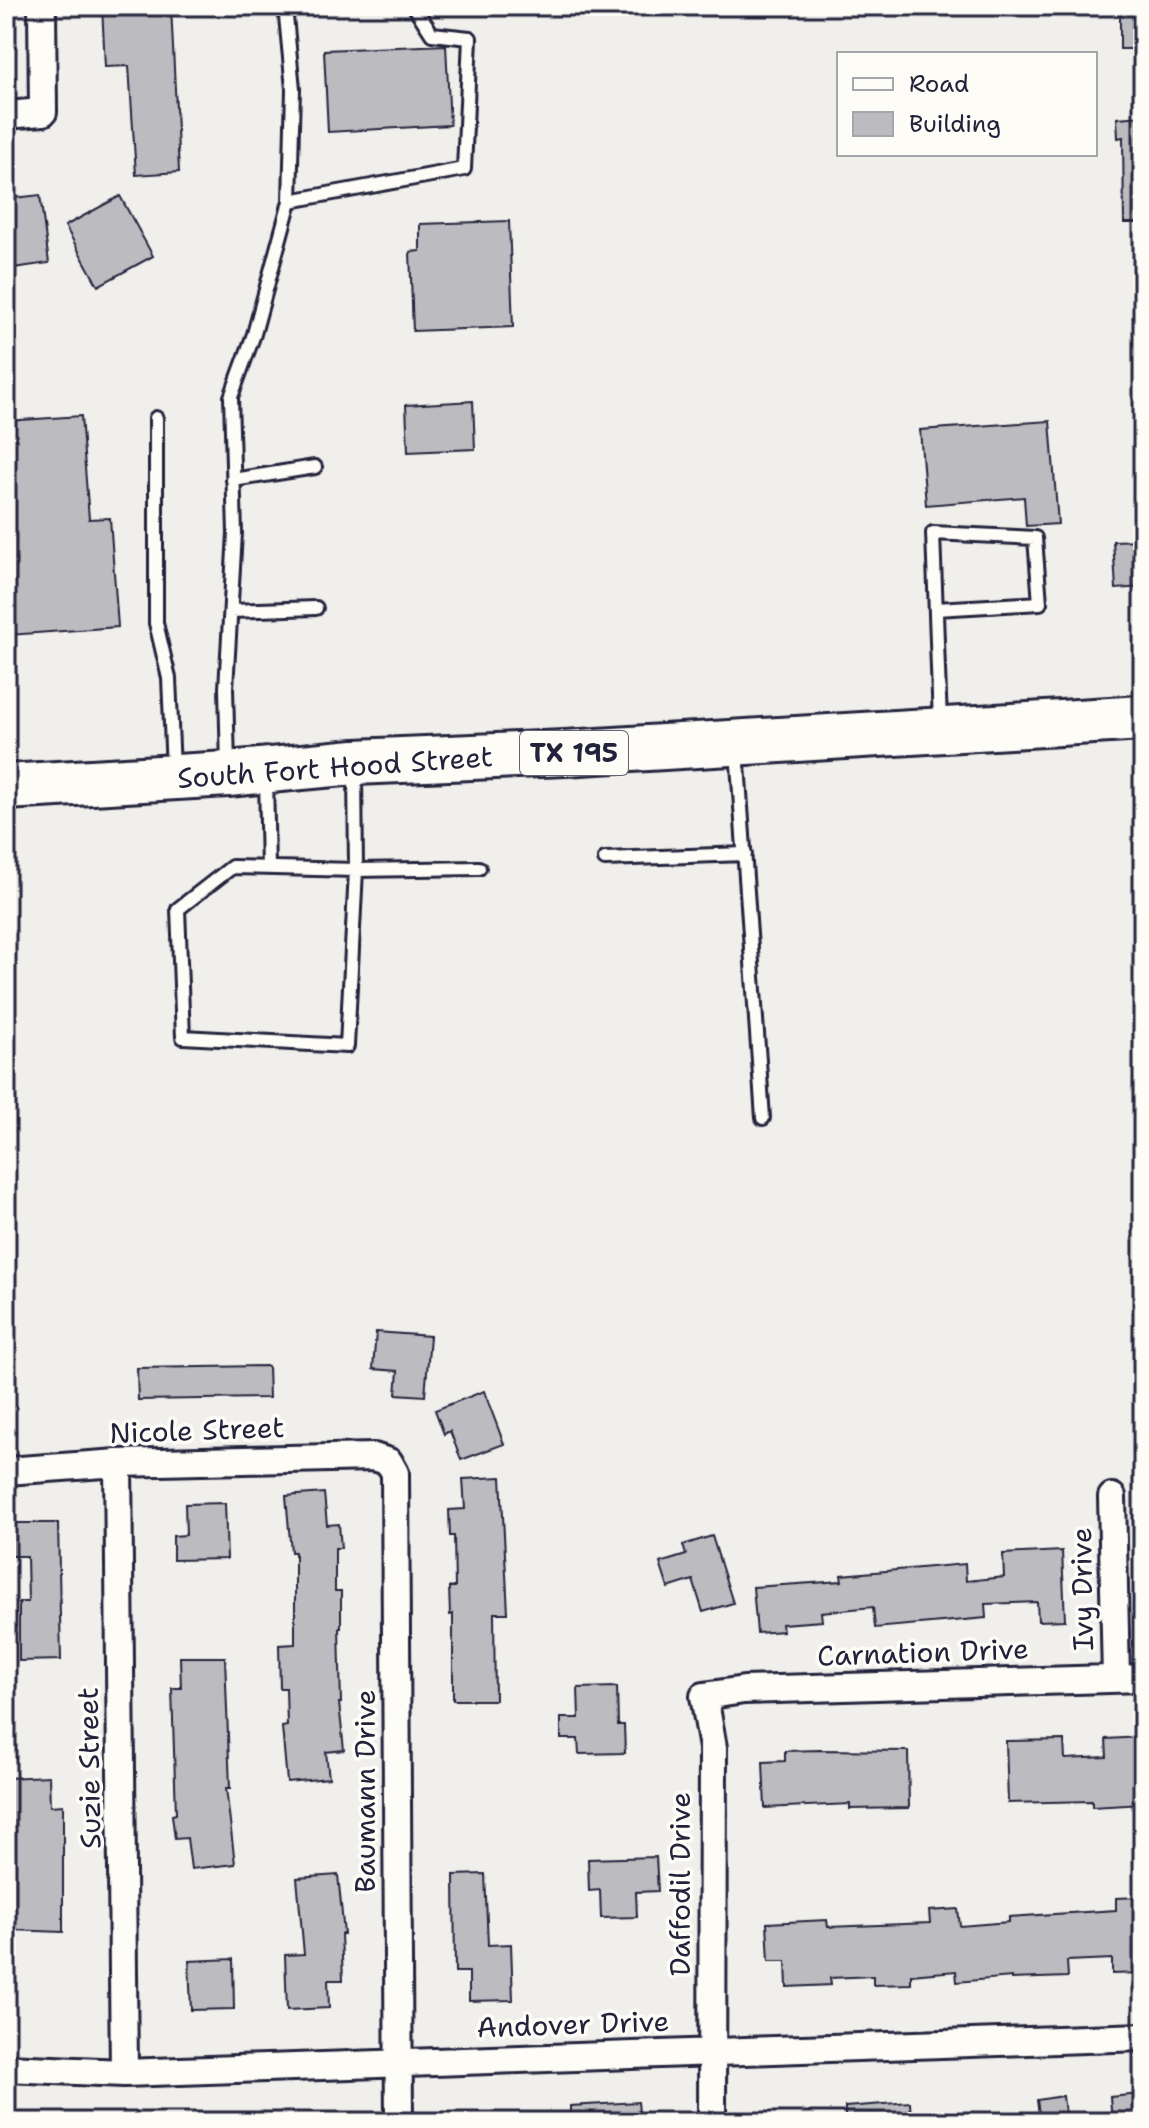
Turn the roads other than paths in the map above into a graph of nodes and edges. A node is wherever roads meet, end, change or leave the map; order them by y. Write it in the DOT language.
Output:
graph roads {
  1 [pos="42,6"];
  2 [pos="288,6"];
  3 [pos="414,6"];
  4 [pos="6,115"];
  5 [pos="290,201"];
  6 [pos="156,418"];
  7 [pos="315,467"];
  8 [pos="233,480"];
  9 [pos="316,608"];
  10 [pos="936,609"];
  11 [pos="231,611"];
  12 [pos="1143,718"];
  13 [pos="940,730"];
  14 [pos="737,743"];
  15 [pos="355,762"];
  16 [pos="247,772"];
  17 [pos="173,777"];
  18 [pos="6,787"];
  19 [pos="745,854"];
  20 [pos="605,859"];
  21 [pos="268,868"];
  22 [pos="479,868"];
  23 [pos="356,870"];
  24 [pos="763,1118"];
  25 [pos="389,1462"];
  26 [pos="118,1463"];
  27 [pos="6,1471"];
  28 [pos="1112,1497"];
  29 [pos="1116,1678"];
  30 [pos="1143,1678"];
  31 [pos="704,1696"];
  32 [pos="1143,2037"];
  33 [pos="710,2051"];
  34 [pos="398,2063"];
  35 [pos="6,2068"];
  36 [pos="124,2073"];
  37 [pos="399,2122"];
  38 [pos="712,2122"];
  1 -- 4 [label="street"];
  2 -- 5 [label="lane"];
  3 -- 5 [label="lane"];
  5 -- 8 [label="lane"];
  6 -- 17 [label="lane"];
  7 -- 8 [label="lane"];
  8 -- 11 [label="lane"];
  9 -- 11 [label="lane"];
  10 -- 10 [label="lane"];
  10 -- 13 [label="lane"];
  11 -- 16 [label="lane"];
  12 -- 13 [label="highway, South Fort Hood Street / TX 195"];
  13 -- 14 [label="highway, South Fort Hood Street / TX 195"];
  14 -- 15 [label="highway, South Fort Hood Street / TX 195"];
  14 -- 19 [label="lane"];
  15 -- 16 [label="highway, South Fort Hood Street / TX 195"];
  15 -- 23 [label="lane"];
  16 -- 17 [label="highway, South Fort Hood Street / TX 195"];
  16 -- 21 [label="lane"];
  17 -- 18 [label="highway, South Fort Hood Street / TX 195"];
  19 -- 20 [label="lane"];
  19 -- 24 [label="lane"];
  21 -- 23 [label="lane"];
  21 -- 23 [label="lane"];
  22 -- 23 [label="lane"];
  25 -- 26 [label="street, Nicole Street"];
  25 -- 34 [label="street, Baumann Drive"];
  26 -- 27 [label="street, Nicole Street"];
  26 -- 36 [label="street, Suzie Street"];
  28 -- 29 [label="street, Ivy Drive"];
  29 -- 30 [label="street, Carnation Drive"];
  29 -- 31 [label="street, Carnation Drive"];
  31 -- 33 [label="street, Daffodil Drive"];
  32 -- 33 [label="street, Andover Drive"];
  33 -- 34 [label="street, Andover Drive"];
  33 -- 38 [label="street, Daffodil Drive"];
  34 -- 36 [label="street, Andover Drive"];
  34 -- 37 [label="street, Baumann Drive"];
  35 -- 36 [label="street, Andover Drive"];
}
